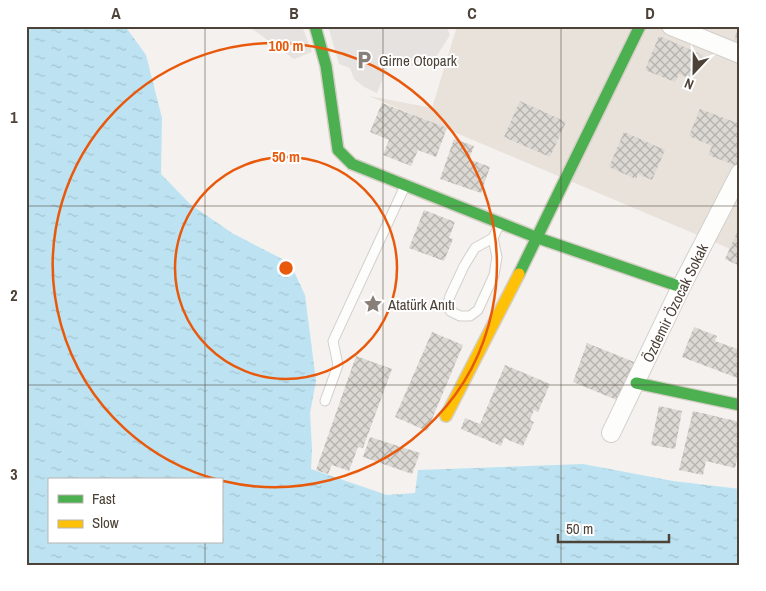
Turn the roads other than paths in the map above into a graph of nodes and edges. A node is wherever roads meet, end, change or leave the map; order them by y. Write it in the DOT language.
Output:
graph roads {
  1 [pos="315,26"];
  2 [pos="640,26"];
  3 [pos="671,26"];
  4 [pos="740,54"];
  5 [pos="740,173"];
  6 [pos="406,184"];
  7 [pos="736,194"];
  8 [pos="499,223"];
  9 [pos="493,238"];
  10 [pos="538,238"];
  11 [pos="681,287"];
  12 [pos="636,383"];
  13 [pos="325,400"];
  14 [pos="740,405"];
  15 [pos="446,416"];
  16 [pos="611,433"];
  1 -- 6 [label="street"];
  2 -- 10 [label="street"];
  3 -- 4 [label="street"];
  5 -- 7 [label="street, Özdemir Özocak Sokak"];
  6 -- 8 [label="street"];
  6 -- 13 [label="lane"];
  7 -- 11 [label="street, Özdemir Özocak Sokak"];
  8 -- 9 [label="lane"];
  8 -- 10 [label="street"];
  9 -- 9 [label="lane"];
  10 -- 11 [label="street"];
  10 -- 15 [label="street"];
  11 -- 12 [label="street, Özdemir Özocak Sokak"];
  12 -- 14 [label="street"];
  12 -- 16 [label="street, Özdemir Özocak Sokak"];
}
